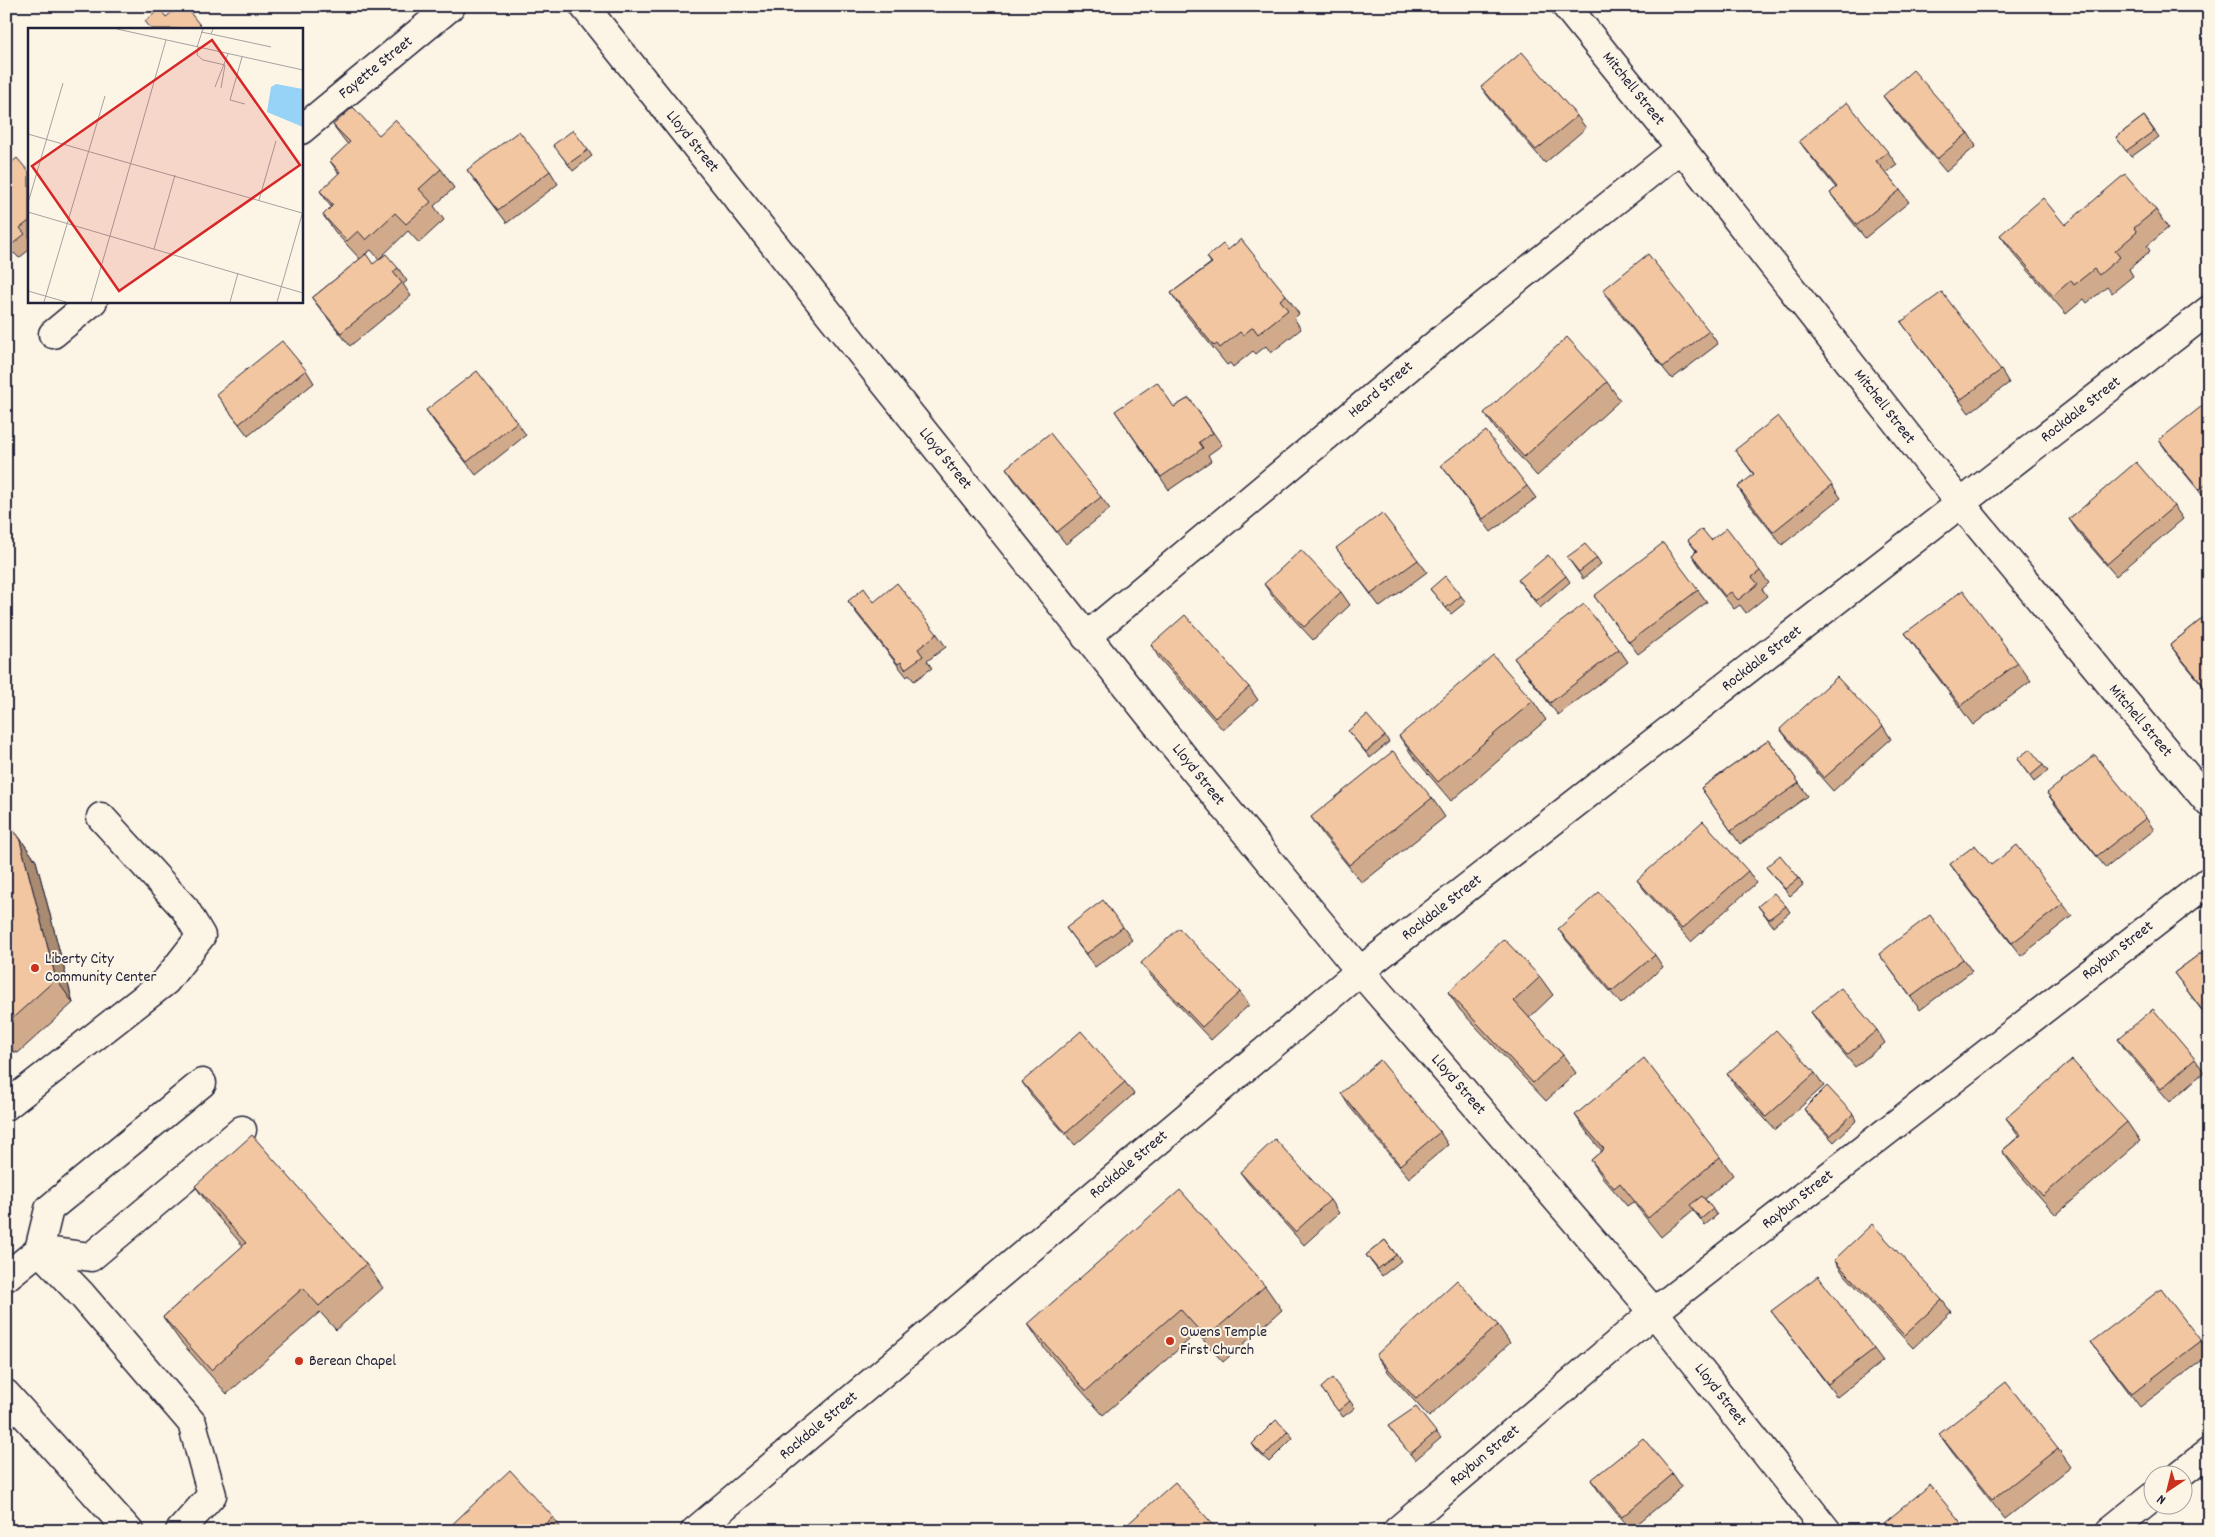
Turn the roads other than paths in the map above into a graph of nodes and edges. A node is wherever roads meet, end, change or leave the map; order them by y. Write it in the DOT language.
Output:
graph roads {
  1 [pos="451,6"];
  2 [pos="584,6"];
  3 [pos="1566,6"];
  4 [pos="302,129"];
  5 [pos="1681,148"];
  6 [pos="92,302"];
  7 [pos="2209,310"];
  8 [pos="53,334"];
  9 [pos="1961,504"];
  10 [pos="1086,637"];
  11 [pos="2209,803"];
  12 [pos="101,818"];
  13 [pos="2209,881"];
  14 [pos="1360,971"];
  15 [pos="202,1083"];
  16 [pos="6,1106"];
  17 [pos="242,1130"];
  18 [pos="39,1250"];
  19 [pos="6,1277"];
  20 [pos="1654,1312"];
  21 [pos="6,1394"];
  22 [pos="2209,1452"];
  23 [pos="2192,1465"];
  24 [pos="2142,1505"];
  25 [pos="129,1531"];
  26 [pos="180,1531"];
  27 [pos="695,1531"];
  28 [pos="1398,1531"];
  29 [pos="1827,1531"];
  30 [pos="2110,1531"];
  1 -- 4 [label="street, Fayette Street"];
  2 -- 10 [label="street, Lloyd Street"];
  3 -- 5 [label="street, Mitchell Street"];
  5 -- 9 [label="street, Mitchell Street"];
  5 -- 10 [label="street, Heard Street"];
  6 -- 8 [label="street"];
  7 -- 9 [label="street, Rockdale Street"];
  9 -- 11 [label="street, Mitchell Street"];
  9 -- 14 [label="street, Rockdale Street"];
  10 -- 14 [label="street, Lloyd Street"];
  12 -- 16 [label="street"];
  13 -- 20 [label="street, Raybun Street"];
  14 -- 20 [label="street, Lloyd Street"];
  14 -- 27 [label="street, Rockdale Street"];
  15 -- 18 [label="street"];
  17 -- 18 [label="street"];
  18 -- 19 [label="street"];
  18 -- 26 [label="street"];
  20 -- 28 [label="street, Raybun Street"];
  20 -- 29 [label="street, Lloyd Street"];
  21 -- 25 [label="street"];
  22 -- 23 [label="street"];
  24 -- 30 [label="street"];
}
